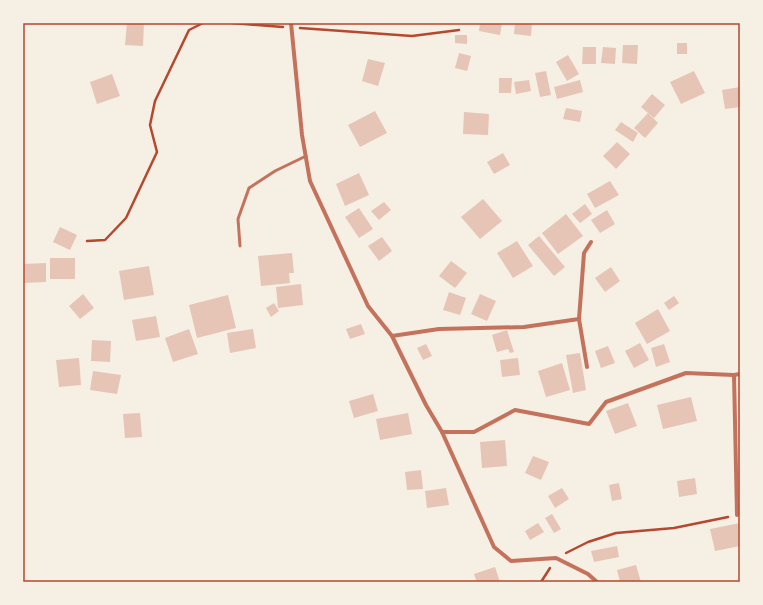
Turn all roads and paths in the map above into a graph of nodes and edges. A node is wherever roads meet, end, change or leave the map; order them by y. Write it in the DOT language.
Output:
graph roads {
  1 [pos="204,23"];
  2 [pos="232,23"];
  3 [pos="291,25"];
  4 [pos="459,30"];
  5 [pos="306,156"];
  6 [pos="87,241"];
  7 [pos="591,242"];
  8 [pos="240,246"];
  9 [pos="579,319"];
  10 [pos="392,336"];
  11 [pos="587,367"];
  12 [pos="740,374"];
  13 [pos="734,375"];
  14 [pos="442,432"];
  15 [pos="737,515"];
  16 [pos="556,558"];
  17 [pos="541,582"];
  18 [pos="596,582"];
  1 -- 6 [label="path"];
  2 -- 3 [label="path"];
  3 -- 4 [label="path"];
  3 -- 5 [label="street"];
  5 -- 8 [label="lane"];
  5 -- 10 [label="street"];
  7 -- 9 [label="street"];
  9 -- 10 [label="street"];
  9 -- 11 [label="street"];
  10 -- 14 [label="street"];
  12 -- 13 [label="street"];
  13 -- 14 [label="street"];
  13 -- 15 [label="street"];
  14 -- 16 [label="street"];
  15 -- 16 [label="path"];
  16 -- 17 [label="path"];
  16 -- 18 [label="street"];
}
